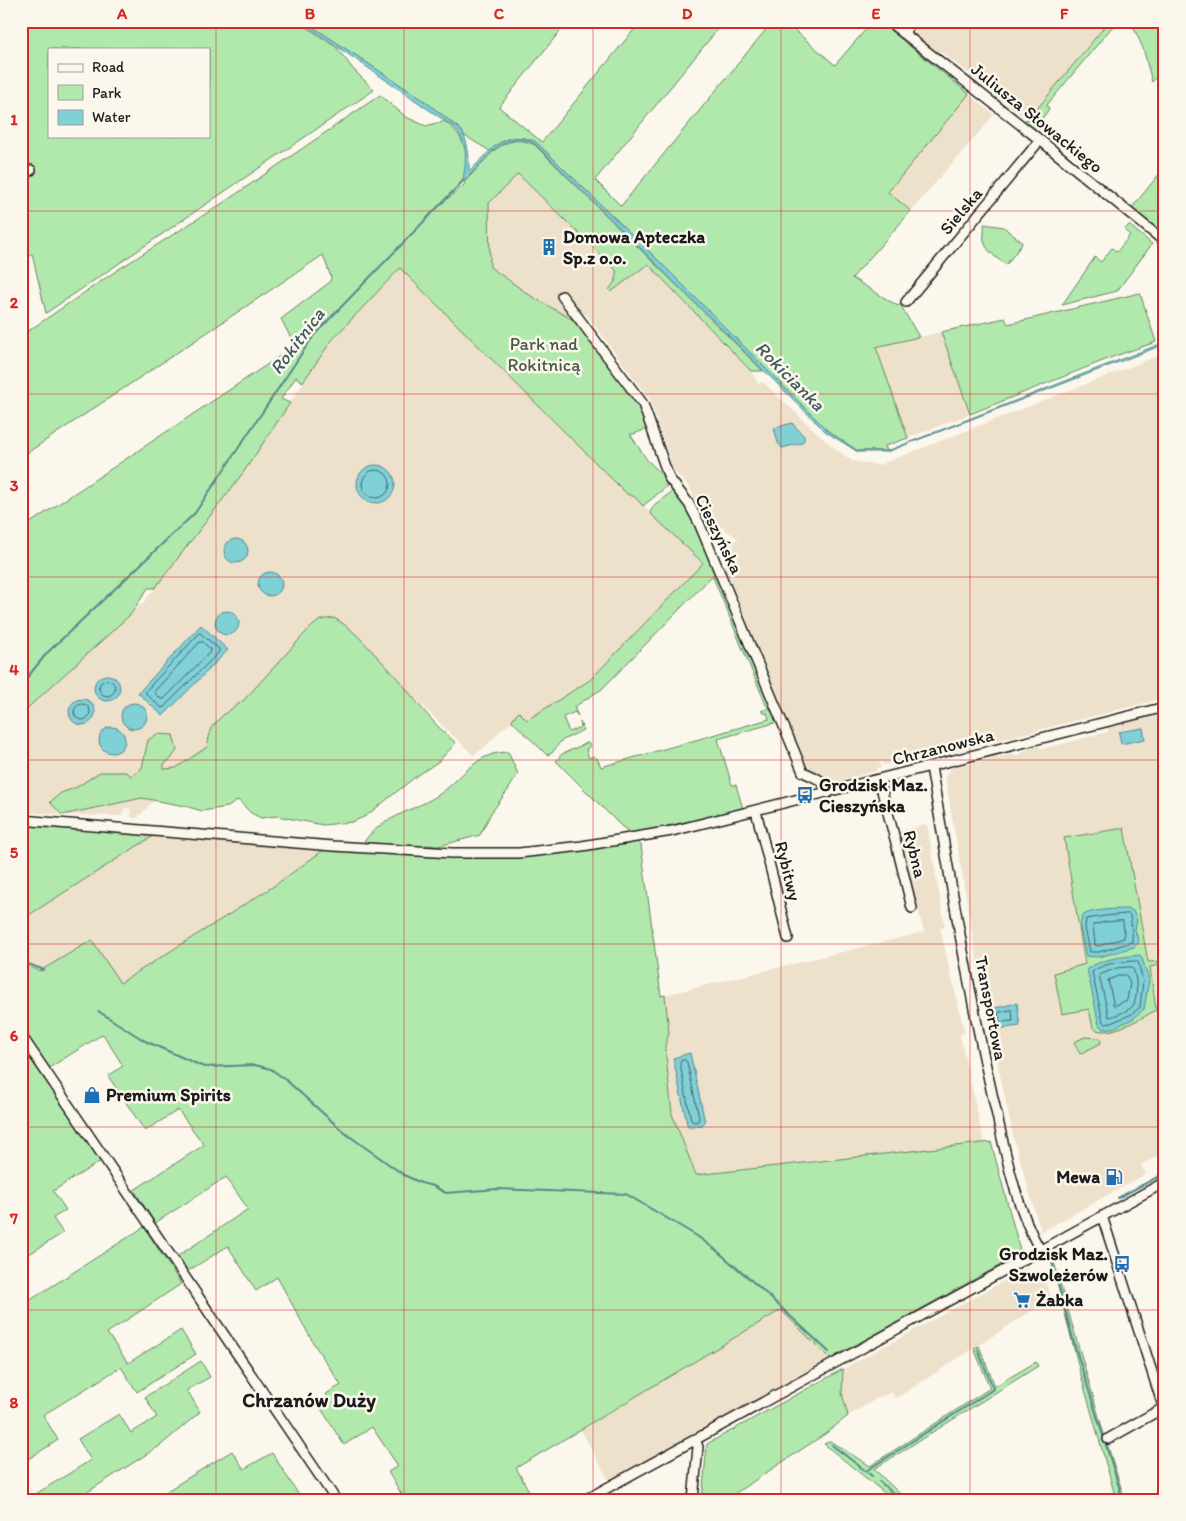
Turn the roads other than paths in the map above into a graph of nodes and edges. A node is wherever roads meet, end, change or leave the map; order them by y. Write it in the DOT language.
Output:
graph roads {
  1 [pos="888,21"];
  2 [pos="913,21"];
  3 [pos="903,33"];
  4 [pos="1040,140"];
  5 [pos="31,170"];
  6 [pos="21,176"];
  7 [pos="1165,242"];
  8 [pos="562,296"];
  9 [pos="906,302"];
  10 [pos="1165,708"];
  11 [pos="931,767"];
  12 [pos="878,780"];
  13 [pos="828,793"];
  14 [pos="756,811"];
  15 [pos="21,820"];
  16 [pos="912,908"];
  17 [pos="788,938"];
  18 [pos="22,1039"];
  19 [pos="1165,1182"];
  20 [pos="1102,1216"];
  21 [pos="1040,1250"];
  22 [pos="1165,1407"];
  23 [pos="1108,1438"];
  24 [pos="695,1439"];
  25 [pos="336,1500"];
  26 [pos="585,1500"];
  27 [pos="693,1500"];
  1 -- 3 [label="street, Juliusza Słowackiego"];
  2 -- 3 [label="street"];
  3 -- 4 [label="street, Juliusza Słowackiego"];
  4 -- 7 [label="street, Juliusza Słowackiego"];
  4 -- 9 [label="street, Sielska"];
  5 -- 6 [label="street"];
  8 -- 13 [label="street, Cieszyńska"];
  10 -- 11 [label="street, Chrzanowska"];
  11 -- 12 [label="street, Chrzanowska"];
  11 -- 21 [label="street, Transportowa"];
  12 -- 13 [label="street, Chrzanowska"];
  12 -- 16 [label="street, Rybna"];
  13 -- 14 [label="street, Chrzanowska"];
  14 -- 15 [label="street, Chrzanowska"];
  14 -- 17 [label="street, Rybitwy"];
  18 -- 25 [label="street"];
  19 -- 20 [label="street"];
  20 -- 21 [label="street"];
  20 -- 22 [label="street"];
  21 -- 24 [label="street"];
  22 -- 23 [label="street"];
  24 -- 26 [label="street"];
  24 -- 27 [label="street"];
}
